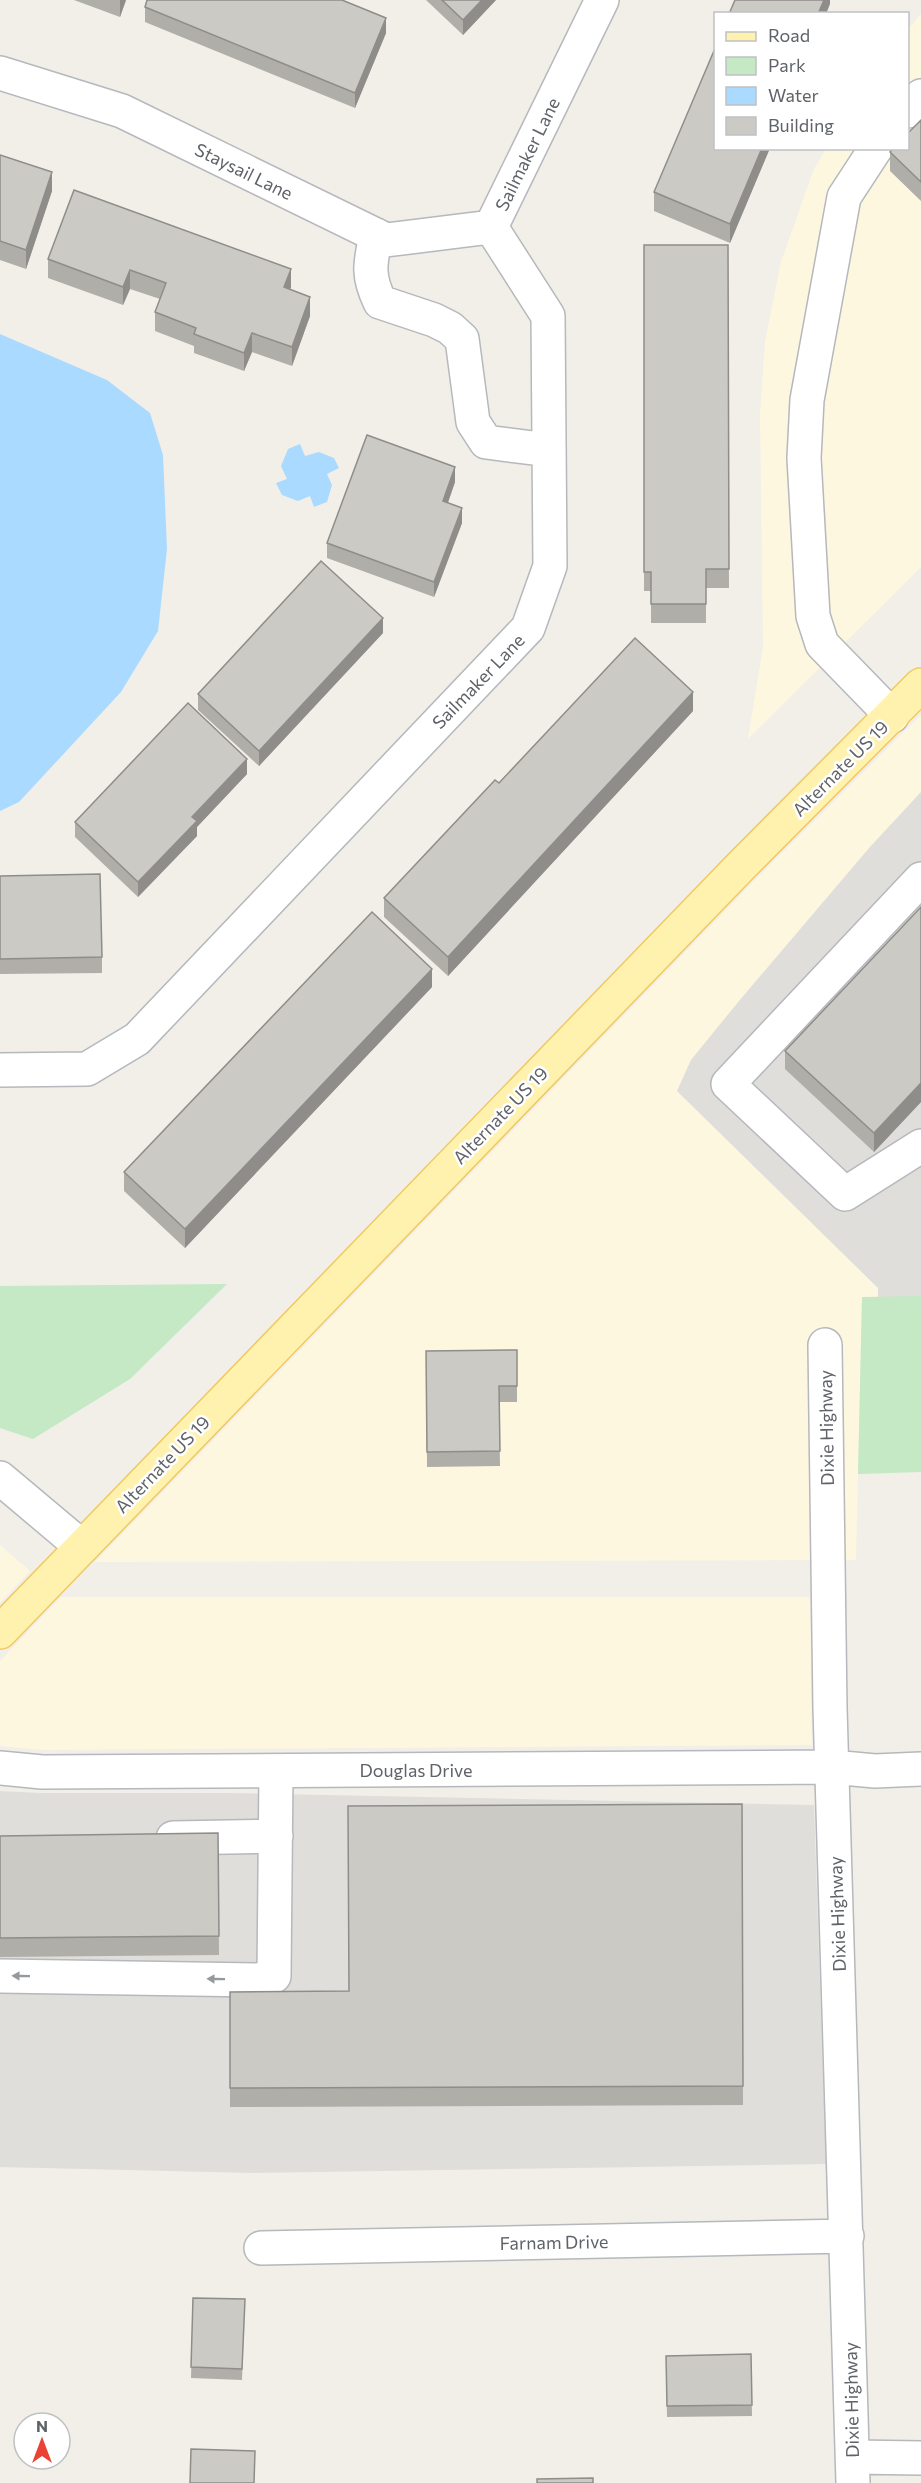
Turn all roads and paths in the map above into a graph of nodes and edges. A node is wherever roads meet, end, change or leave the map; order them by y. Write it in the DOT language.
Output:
graph roads {
  1 [pos="602,0"];
  2 [pos="0,73"];
  3 [pos="921,96"];
  4 [pos="909,110"];
  5 [pos="875,150"];
  6 [pos="491,227"];
  7 [pos="376,235"];
  8 [pos="549,450"];
  9 [pos="921,685"];
  10 [pos="892,716"];
  11 [pos="921,879"];
  12 [pos="0,1070"];
  13 [pos="921,1146"];
  14 [pos="825,1345"];
  15 [pos="0,1478"];
  16 [pos="82,1547"];
  17 [pos="0,1632"];
  18 [pos="832,1767"];
  19 [pos="0,1768"];
  20 [pos="921,1769"];
  21 [pos="276,1771"];
  22 [pos="276,1836"];
  23 [pos="144,1839"];
  24 [pos="0,1976"];
  25 [pos="847,2236"];
  26 [pos="261,2248"];
  27 [pos="921,2458"];
  28 [pos="853,2470"];
  1 -- 6 [label="street, Sailmaker Lane"];
  2 -- 7 [label="street, Staysail Lane"];
  3 -- 4 [label="street"];
  5 -- 10 [label="street"];
  6 -- 7 [label="street, Staysail Lane"];
  6 -- 8 [label="street, Sailmaker Lane"];
  7 -- 8 [label="street"];
  8 -- 12 [label="street, Sailmaker Lane"];
  9 -- 10 [label="main road, Alternate US 19"];
  10 -- 16 [label="main road, Alternate US 19"];
  11 -- 13 [label="street"];
  14 -- 18 [label="street, Dixie Highway"];
  15 -- 16 [label="street"];
  16 -- 17 [label="main road, Alternate US 19"];
  18 -- 20 [label="street, Douglas Drive"];
  18 -- 21 [label="street, Douglas Drive"];
  18 -- 25 [label="street, Dixie Highway"];
  19 -- 21 [label="street, Douglas Drive"];
  21 -- 22 [label="street"];
  22 -- 23 [label="street"];
  22 -- 24 [label="street, one-way"];
  25 -- 26 [label="street, Farnam Drive"];
  25 -- 28 [label="street, Dixie Highway"];
  27 -- 28 [label="street"];
}
